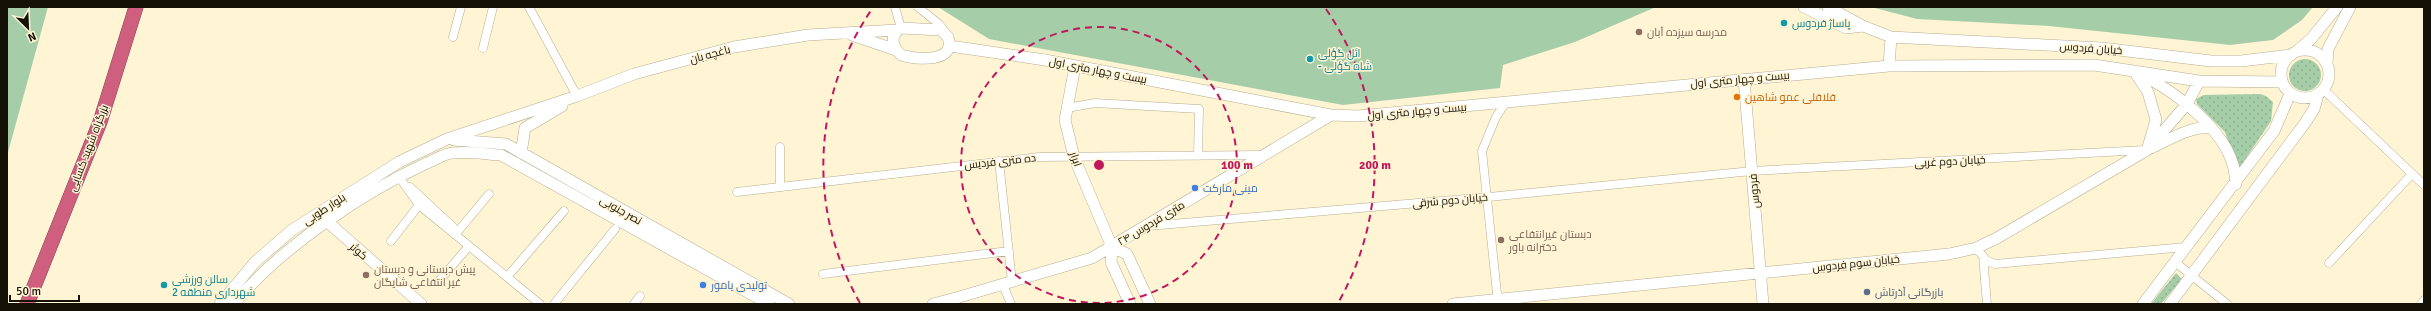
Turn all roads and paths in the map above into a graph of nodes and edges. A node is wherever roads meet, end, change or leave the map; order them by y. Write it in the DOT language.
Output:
graph roads {
  1 [pos="136,7"];
  2 [pos="460,7"];
  3 [pos="493,7"];
  4 [pos="529,7"];
  5 [pos="895,7"];
  6 [pos="918,7"];
  7 [pos="1804,7"];
  8 [pos="1828,7"];
  9 [pos="2337,7"];
  10 [pos="2350,7"];
  11 [pos="1863,26"];
  12 [pos="899,29"];
  13 [pos="846,32"];
  14 [pos="945,32"];
  15 [pos="453,37"];
  16 [pos="1891,37"];
  17 [pos="950,46"];
  18 [pos="483,48"];
  19 [pos="896,50"];
  20 [pos="2294,53"];
  21 [pos="2327,63"];
  22 [pos="1076,66"];
  23 [pos="1889,66"];
  24 [pos="2131,70"];
  25 [pos="1744,79"];
  26 [pos="2199,81"];
  27 [pos="2282,82"];
  28 [pos="2321,92"];
  29 [pos="2290,94"];
  30 [pos="578,96"];
  31 [pos="1506,102"];
  32 [pos="2186,104"];
  33 [pos="1067,108"];
  34 [pos="1332,115"];
  35 [pos="2210,128"];
  36 [pos="447,139"];
  37 [pos="780,147"];
  38 [pos="2147,150"];
  39 [pos="451,153"];
  40 [pos="521,153"];
  41 [pos="1264,155"];
  42 [pos="1198,156"];
  43 [pos="1074,157"];
  44 [pos="999,161"];
  45 [pos="1752,171"];
  46 [pos="2412,174"];
  47 [pos="399,177"];
  48 [pos="2236,184"];
  49 [pos="2424,185"];
  50 [pos="780,186"];
  51 [pos="737,192"];
  52 [pos="489,194"];
  53 [pos="1489,197"];
  54 [pos="418,205"];
  55 [pos="564,210"];
  56 [pos="318,212"];
  57 [pos="327,223"];
  58 [pos="1147,226"];
  59 [pos="615,229"];
  60 [pos="455,235"];
  61 [pos="392,241"];
  62 [pos="469,246"];
  63 [pos="1112,247"];
  64 [pos="2186,247"];
  65 [pos="1009,251"];
  66 [pos="1980,252"];
  67 [pos="2175,262"];
  68 [pos="2329,263"];
  69 [pos="1761,273"];
  70 [pos="823,274"];
  71 [pos="2192,275"];
  72 [pos="510,280"];
  73 [pos="439,281"];
  74 [pos="1008,284"];
  75 [pos="640,296"];
  76 [pos="956,298"];
  77 [pos="2424,300"];
  78 [pos="1498,302"];
  79 [pos="27,304"];
  80 [pos="220,304"];
  81 [pos="234,304"];
  82 [pos="421,304"];
  83 [pos="540,304"];
  84 [pos="554,304"];
  85 [pos="634,304"];
  86 [pos="769,304"];
  87 [pos="789,304"];
  88 [pos="933,304"];
  89 [pos="941,304"];
  90 [pos="1011,304"];
  91 [pos="1130,304"];
  92 [pos="1150,304"];
  93 [pos="1453,304"];
  94 [pos="1763,304"];
  95 [pos="1987,304"];
  96 [pos="2143,304"];
  97 [pos="2170,304"];
  98 [pos="2228,304"];
  99 [pos="2420,304"];
  1 -- 79 [label="highway, بزرگراه شهید کسایی"];
  2 -- 15 [label="street"];
  3 -- 18 [label="street"];
  4 -- 30 [label="street"];
  5 -- 12 [label="street"];
  6 -- 14 [label="street"];
  7 -- 11 [label="main road"];
  8 -- 11 [label="main road, خیابان فردوس"];
  9 -- 20 [label="main road"];
  10 -- 21 [label="main road"];
  11 -- 16 [label="main road, خیابان فردوس"];
  12 -- 13 [label="main road, باغچه بان"];
  12 -- 14 [label="main road, باغچه بان"];
  12 -- 19 [label="main road"];
  13 -- 19 [label="main road"];
  13 -- 30 [label="main road, باغچه بان"];
  14 -- 17 [label="main road"];
  16 -- 20 [label="main road, خیابان فردوس"];
  16 -- 23 [label="main road"];
  17 -- 19 [label="main road"];
  17 -- 22 [label="main road, بیست و چهار متری اول"];
  20 -- 21 [label="main road"];
  20 -- 27 [label="main road"];
  21 -- 28 [label="main road"];
  22 -- 33 [label="main road, ابرار"];
  22 -- 34 [label="main road, بیست و چهار متری اول"];
  23 -- 24 [label="main road, خیابان فردوس"];
  23 -- 25 [label="main road, بیست و چهار متری اول"];
  24 -- 26 [label="main road, خیابان فردوس"];
  24 -- 32 [label="main road"];
  24 -- 38 [label="main road"];
  25 -- 31 [label="main road, بیست و چهار متری اول"];
  25 -- 45 [label="main road, فردوس"];
  26 -- 27 [label="main road, خیابان فردوس"];
  26 -- 32 [label="main road, خیابان سوم فردوس"];
  27 -- 29 [label="main road"];
  28 -- 29 [label="main road"];
  28 -- 46 [label="street"];
  28 -- 71 [label="main road"];
  29 -- 48 [label="main road"];
  30 -- 36 [label="main road, بلوار طوبی"];
  30 -- 40 [label="main road"];
  31 -- 34 [label="main road, بیست و چهار متری اول"];
  31 -- 53 [label="street"];
  32 -- 35 [label="main road"];
  32 -- 38 [label="main road, خیابان سوم فردوس"];
  33 -- 42 [label="street"];
  33 -- 43 [label="main road, ابرار"];
  34 -- 41 [label="main road, ۲۴ متری فردوس"];
  35 -- 38 [label="main road"];
  35 -- 48 [label="main road"];
  36 -- 40 [label="main road, نصر جنوبی"];
  36 -- 56 [label="main road, بلوار طوبی"];
  37 -- 50 [label="street"];
  38 -- 45 [label="street, خیابان دوم غربی"];
  38 -- 66 [label="main road, خیابان سوم فردوس"];
  39 -- 47 [label="main road, بلوار طوبی"];
  39 -- 86 [label="main road, نصر جنوبی"];
  40 -- 87 [label="main road, نصر جنوبی"];
  41 -- 42 [label="street, ده متری فردیس"];
  41 -- 58 [label="main road, ۲۴ متری فردوس"];
  42 -- 43 [label="street, ده متری فردیس"];
  43 -- 44 [label="street, ده متری فردیس"];
  43 -- 63 [label="main road, ابرار"];
  44 -- 50 [label="street, ده متری فردیس"];
  44 -- 65 [label="street"];
  45 -- 53 [label="street, خیابان دوم شرقی"];
  45 -- 69 [label="main road, فردوس"];
  46 -- 49 [label="street"];
  46 -- 68 [label="street"];
  47 -- 54 [label="street"];
  47 -- 57 [label="main road, بلوار طوبی"];
  47 -- 72 [label="street"];
  48 -- 64 [label="main road"];
  50 -- 51 [label="street, ده متری فردیس"];
  52 -- 60 [label="street"];
  53 -- 58 [label="street, خیابان دوم شرقی"];
  53 -- 78 [label="street"];
  54 -- 60 [label="street"];
  54 -- 61 [label="street"];
  55 -- 72 [label="street"];
  56 -- 57 [label="main road, کوثر"];
  56 -- 80 [label="main road, بلوار طوبی"];
  57 -- 81 [label="main road, بلوار طوبی"];
  57 -- 82 [label="main road, کوثر"];
  58 -- 63 [label="main road, ۲۴ متری فردوس"];
  59 -- 84 [label="street"];
  60 -- 62 [label="street"];
  62 -- 72 [label="street"];
  62 -- 73 [label="street"];
  63 -- 74 [label="main road, ۲۴ متری فردوس"];
  63 -- 91 [label="main road, ابرار"];
  63 -- 92 [label="main road"];
  64 -- 66 [label="street"];
  64 -- 67 [label="main road"];
  65 -- 70 [label="street"];
  65 -- 74 [label="street"];
  66 -- 69 [label="main road, خیابان سوم فردوس"];
  66 -- 95 [label="street"];
  67 -- 71 [label="street"];
  67 -- 96 [label="main road"];
  69 -- 78 [label="main road, خیابان سوم فردوس"];
  69 -- 94 [label="main road, فردوس"];
  71 -- 97 [label="main road"];
  71 -- 98 [label="street"];
  72 -- 83 [label="street"];
  74 -- 76 [label="main road, ۲۴ متری فردوس"];
  74 -- 90 [label="street"];
  75 -- 85 [label="street"];
  76 -- 88 [label="main road, ۲۴ متری فردوس"];
  76 -- 89 [label="main road, ۲۴ متری فردوس"];
  77 -- 99 [label="street"];
  78 -- 93 [label="main road, خیابان سوم فردوس"];
}
